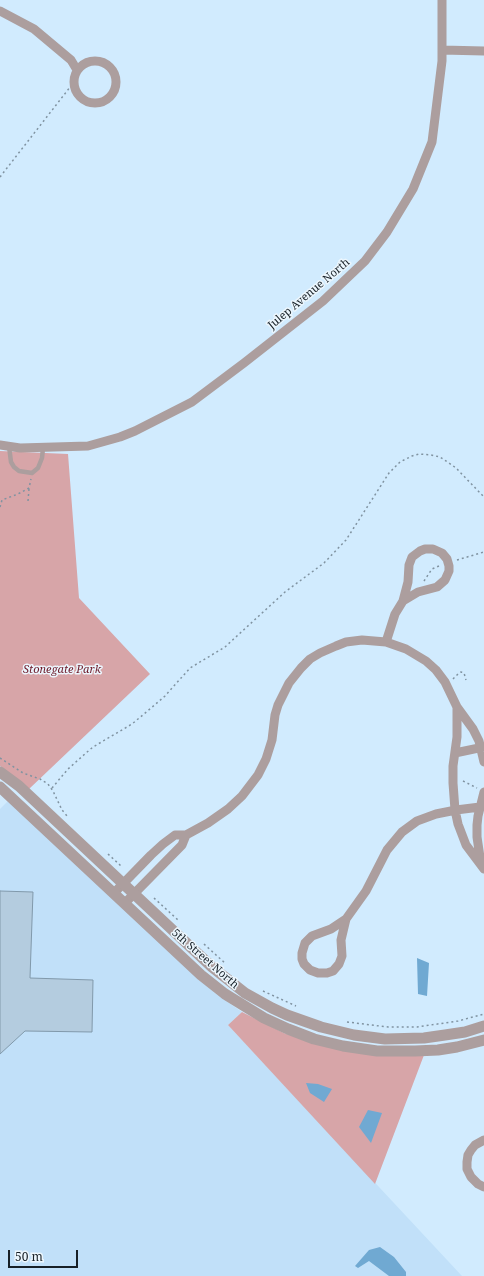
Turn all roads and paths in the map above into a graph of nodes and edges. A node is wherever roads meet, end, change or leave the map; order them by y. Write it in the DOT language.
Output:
graph roads {
  1 [pos="442,0"];
  2 [pos="0,11"];
  3 [pos="442,50"];
  4 [pos="484,51"];
  5 [pos="77,70"];
  6 [pos="74,82"];
  7 [pos="0,177"];
  8 [pos="5,445"];
  9 [pos="43,448"];
  10 [pos="32,473"];
  11 [pos="29,488"];
  12 [pos="484,497"];
  13 [pos="28,501"];
  14 [pos="0,507"];
  15 [pos="484,552"];
  16 [pos="453,562"];
  17 [pos="443,564"];
  18 [pos="421,586"];
  19 [pos="403,601"];
  20 [pos="386,642"];
  21 [pos="466,680"];
  22 [pos="452,681"];
  23 [pos="457,707"];
  24 [pos="482,747"];
  25 [pos="455,753"];
  26 [pos="0,758"];
  27 [pos="484,762"];
  28 [pos="0,772"];
  29 [pos="460,780"];
  30 [pos="0,787"];
  31 [pos="52,788"];
  32 [pos="482,790"];
  33 [pos="480,807"];
  34 [pos="455,810"];
  35 [pos="71,820"];
  36 [pos="186,835"];
  37 [pos="107,853"];
  38 [pos="483,866"];
  39 [pos="123,869"];
  40 [pos="123,884"];
  41 [pos="114,893"];
  42 [pos="134,894"];
  43 [pos="152,896"];
  44 [pos="125,903"];
  45 [pos="346,920"];
  46 [pos="181,922"];
  47 [pos="203,944"];
  48 [pos="227,965"];
  49 [pos="263,990"];
  50 [pos="298,1008"];
  51 [pos="484,1014"];
  52 [pos="346,1022"];
  53 [pos="484,1026"];
  54 [pos="484,1040"];
  55 [pos="484,1140"];
  56 [pos="484,1187"];
  1 -- 3 [label="street, Julep Avenue North"];
  2 -- 5 [label="street"];
  3 -- 4 [label="street"];
  3 -- 9 [label="street, Julep Avenue North"];
  5 -- 6 [label="street"];
  5 -- 6 [label="street"];
  6 -- 7 [label="path"];
  8 -- 9 [label="street, Julep Avenue North"];
  8 -- 10 [label="lane"];
  9 -- 10 [label="lane"];
  10 -- 11 [label="path"];
  11 -- 13 [label="path"];
  11 -- 14 [label="path"];
  12 -- 31 [label="path"];
  15 -- 16 [label="path"];
  17 -- 18 [label="path"];
  19 -- 19 [label="street"];
  19 -- 20 [label="street"];
  20 -- 23 [label="street"];
  20 -- 36 [label="street"];
  21 -- 22 [label="path"];
  23 -- 24 [label="street"];
  23 -- 25 [label="street"];
  24 -- 25 [label="street"];
  24 -- 27 [label="street"];
  25 -- 34 [label="street"];
  26 -- 31 [label="path"];
  28 -- 40 [label="street, 5th Street North"];
  29 -- 32 [label="path"];
  30 -- 41 [label="street, 5th Street North"];
  31 -- 35 [label="path"];
  32 -- 33 [label="street"];
  33 -- 34 [label="street"];
  33 -- 38 [label="street"];
  34 -- 38 [label="street"];
  34 -- 45 [label="street"];
  36 -- 40 [label="street"];
  36 -- 42 [label="street"];
  37 -- 39 [label="path"];
  40 -- 41 [label="street"];
  40 -- 42 [label="street, 5th Street North"];
  41 -- 44 [label="street, 5th Street North"];
  42 -- 44 [label="street"];
  42 -- 53 [label="street, 5th Street North"];
  43 -- 46 [label="path"];
  44 -- 54 [label="street, 5th Street North"];
  45 -- 45 [label="street"];
  47 -- 48 [label="path"];
  49 -- 50 [label="path"];
  51 -- 52 [label="path"];
  55 -- 56 [label="street"];
}
